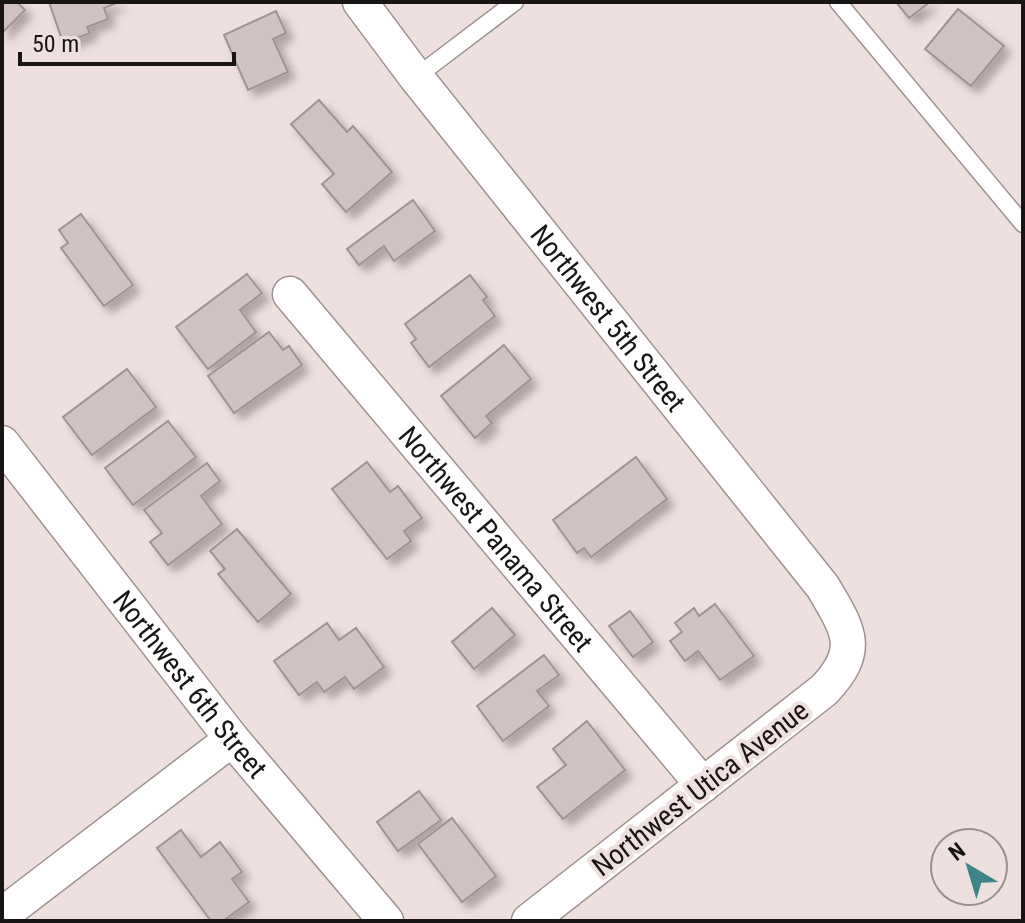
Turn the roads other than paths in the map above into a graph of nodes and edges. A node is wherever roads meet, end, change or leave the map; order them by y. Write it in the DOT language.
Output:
graph roads {
  1 [pos="360,2"];
  2 [pos="515,2"];
  3 [pos="838,2"];
  4 [pos="416,77"];
  5 [pos="1023,224"];
  6 [pos="290,294"];
  7 [pos="2,443"];
  8 [pos="849,639"];
  9 [pos="232,739"];
  10 [pos="703,785"];
  11 [pos="2,915"];
  12 [pos="386,921"];
  13 [pos="529,921"];
  1 -- 4 [label="street, Northwest 5th Street"];
  2 -- 4 [label="lane"];
  3 -- 5 [label="lane"];
  4 -- 8 [label="street, Northwest 5th Street"];
  6 -- 10 [label="street, Northwest Panama Street"];
  7 -- 9 [label="street, Northwest 6th Street"];
  8 -- 10 [label="street, Northwest Utica Avenue"];
  9 -- 11 [label="street"];
  9 -- 12 [label="street, Northwest 6th Street"];
  10 -- 13 [label="street, Northwest Utica Avenue"];
}
